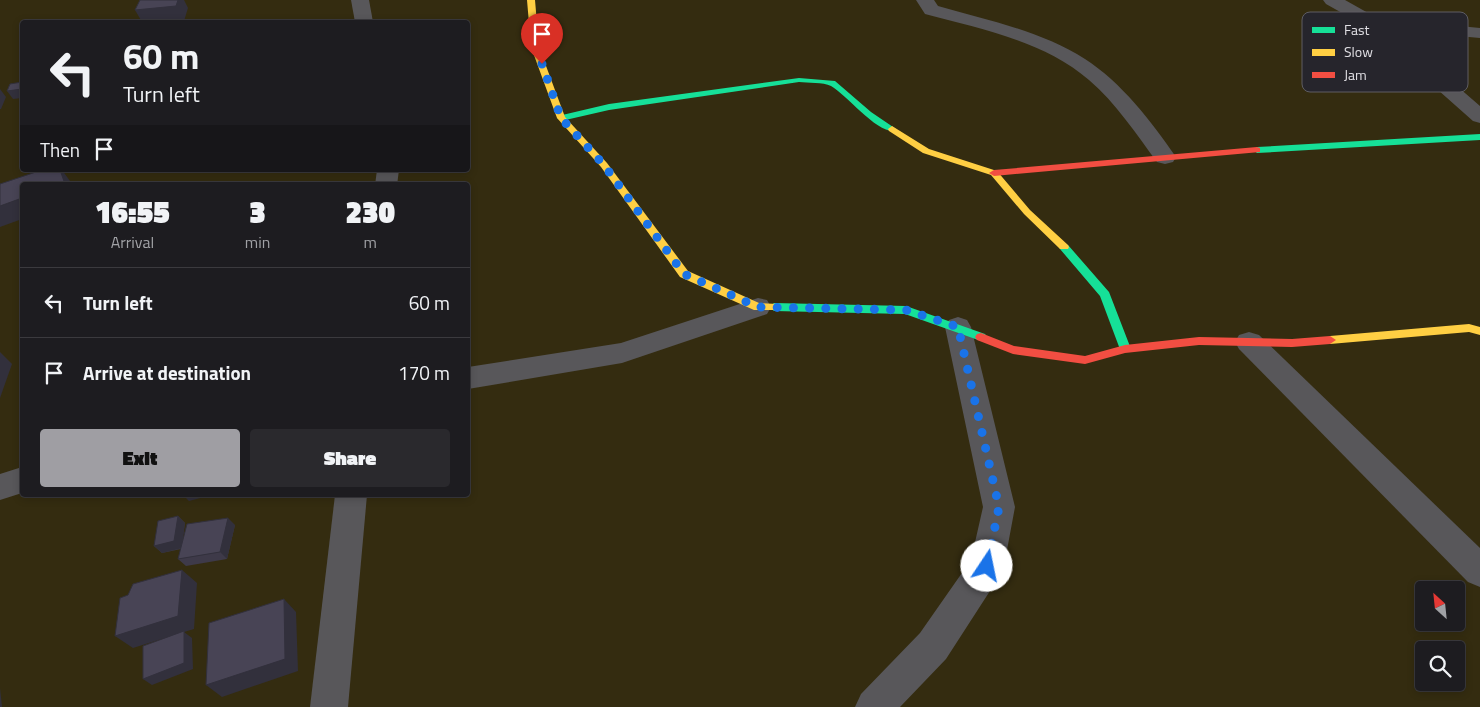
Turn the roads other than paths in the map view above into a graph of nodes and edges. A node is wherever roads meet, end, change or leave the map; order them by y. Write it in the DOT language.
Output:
graph roads {
  1 [pos="360,0"];
  2 [pos="531,0"];
  3 [pos="924,0"];
  4 [pos="1332,0"];
  5 [pos="1353,12"];
  6 [pos="364,20"];
  7 [pos="1452,92"];
  8 [pos="1480,116"];
  9 [pos="561,118"];
  10 [pos="1480,137"];
  11 [pos="1165,157"];
  12 [pos="994,174"];
  13 [pos="758,307"];
  14 [pos="958,327"];
  15 [pos="1480,331"];
  16 [pos="1249,342"];
  17 [pos="1125,348"];
  18 [pos="470,378"];
  19 [pos="20,481"];
  20 [pos="0,487"];
  21 [pos="351,497"];
  22 [pos="1480,571"];
  23 [pos="329,707"];
  24 [pos="874,707"];
  1 -- 6 [label="street"];
  2 -- 9 [label="street"];
  3 -- 11 [label="street"];
  4 -- 5 [label="street"];
  7 -- 8 [label="street"];
  9 -- 12 [label="street"];
  9 -- 13 [label="street"];
  10 -- 11 [label="street"];
  11 -- 12 [label="street"];
  12 -- 17 [label="street"];
  13 -- 14 [label="street"];
  13 -- 18 [label="street"];
  14 -- 17 [label="street"];
  14 -- 24 [label="street"];
  15 -- 16 [label="street"];
  16 -- 17 [label="street"];
  16 -- 22 [label="street"];
  19 -- 20 [label="street"];
  21 -- 23 [label="street"];
}
